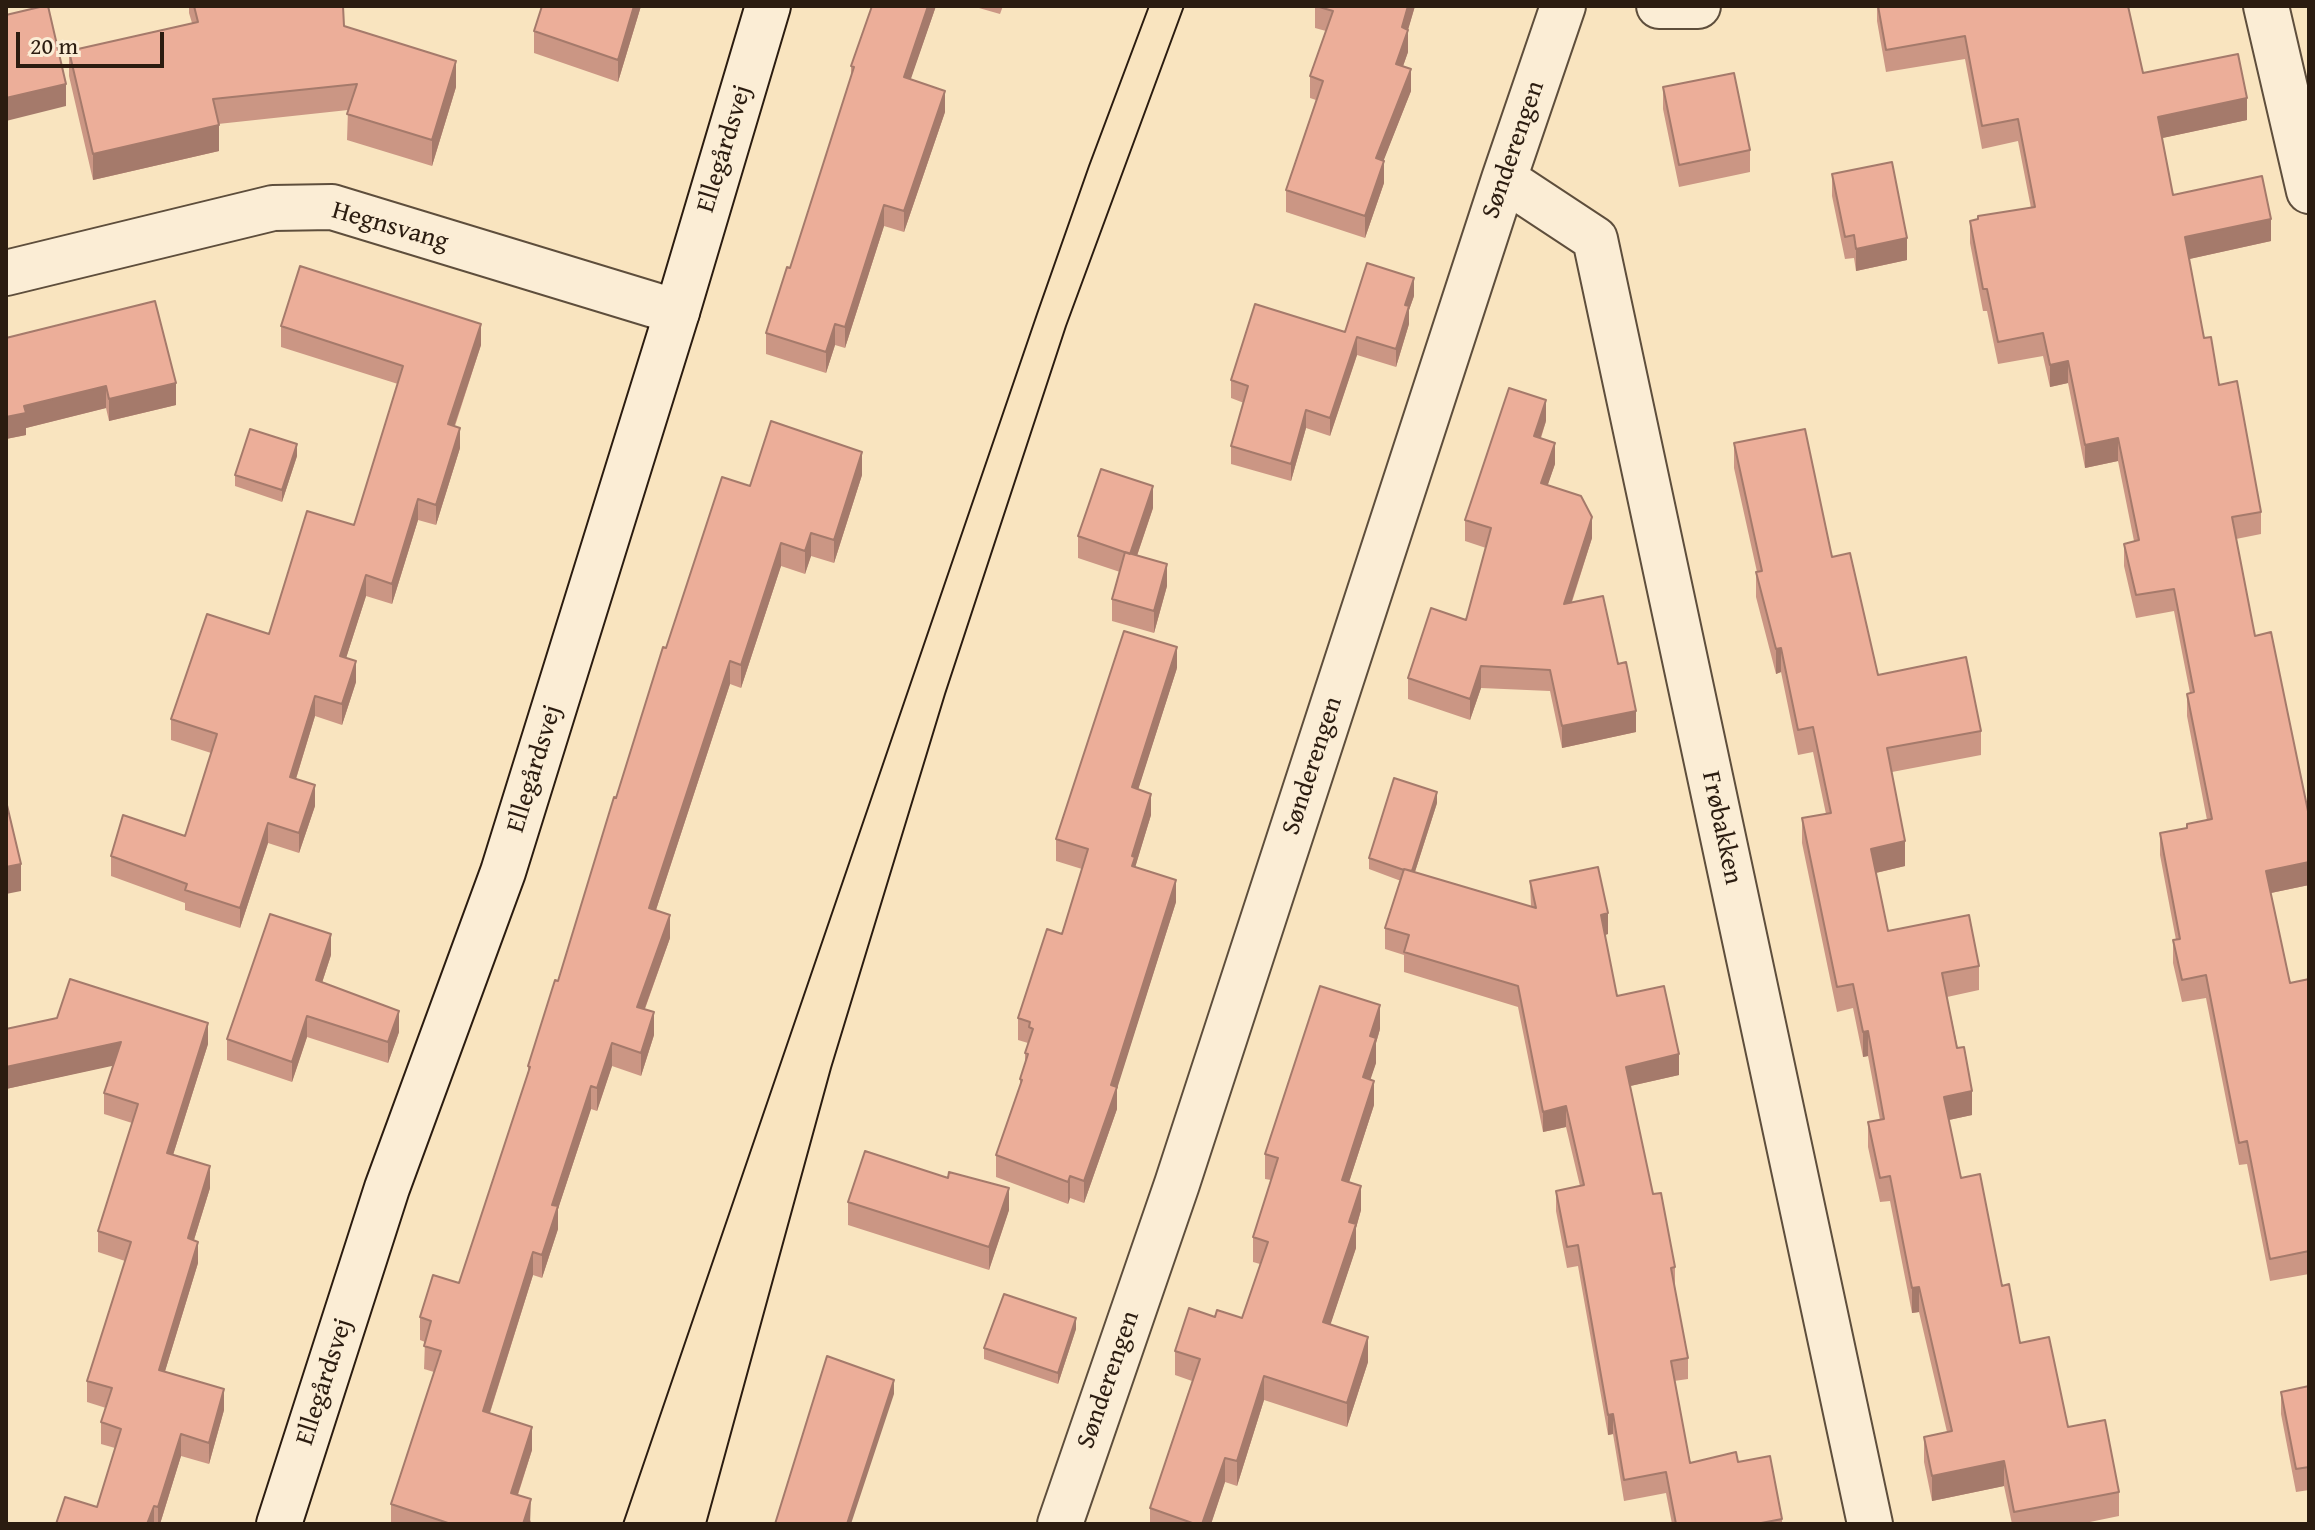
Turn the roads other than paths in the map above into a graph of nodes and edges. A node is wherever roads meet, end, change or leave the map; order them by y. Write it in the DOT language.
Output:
graph roads {
  1 [pos="768,6"];
  2 [pos="1563,6"];
  3 [pos="1659,6"];
  4 [pos="1698,6"];
  5 [pos="2266,6"];
  6 [pos="1504,179"];
  7 [pos="2309,191"];
  8 [pos="6,273"];
  9 [pos="677,312"];
  10 [pos="279,1524"];
  11 [pos="1060,1524"];
  12 [pos="1870,1524"];
  1 -- 9 [label="street, Ellegårdsvej"];
  2 -- 6 [label="street, Sønderengen"];
  3 -- 4 [label="street"];
  5 -- 7 [label="street"];
  6 -- 11 [label="street, Sønderengen"];
  6 -- 12 [label="street, Frøbakken"];
  8 -- 9 [label="street, Hegnsvang"];
  9 -- 10 [label="street, Ellegårdsvej"];
}
